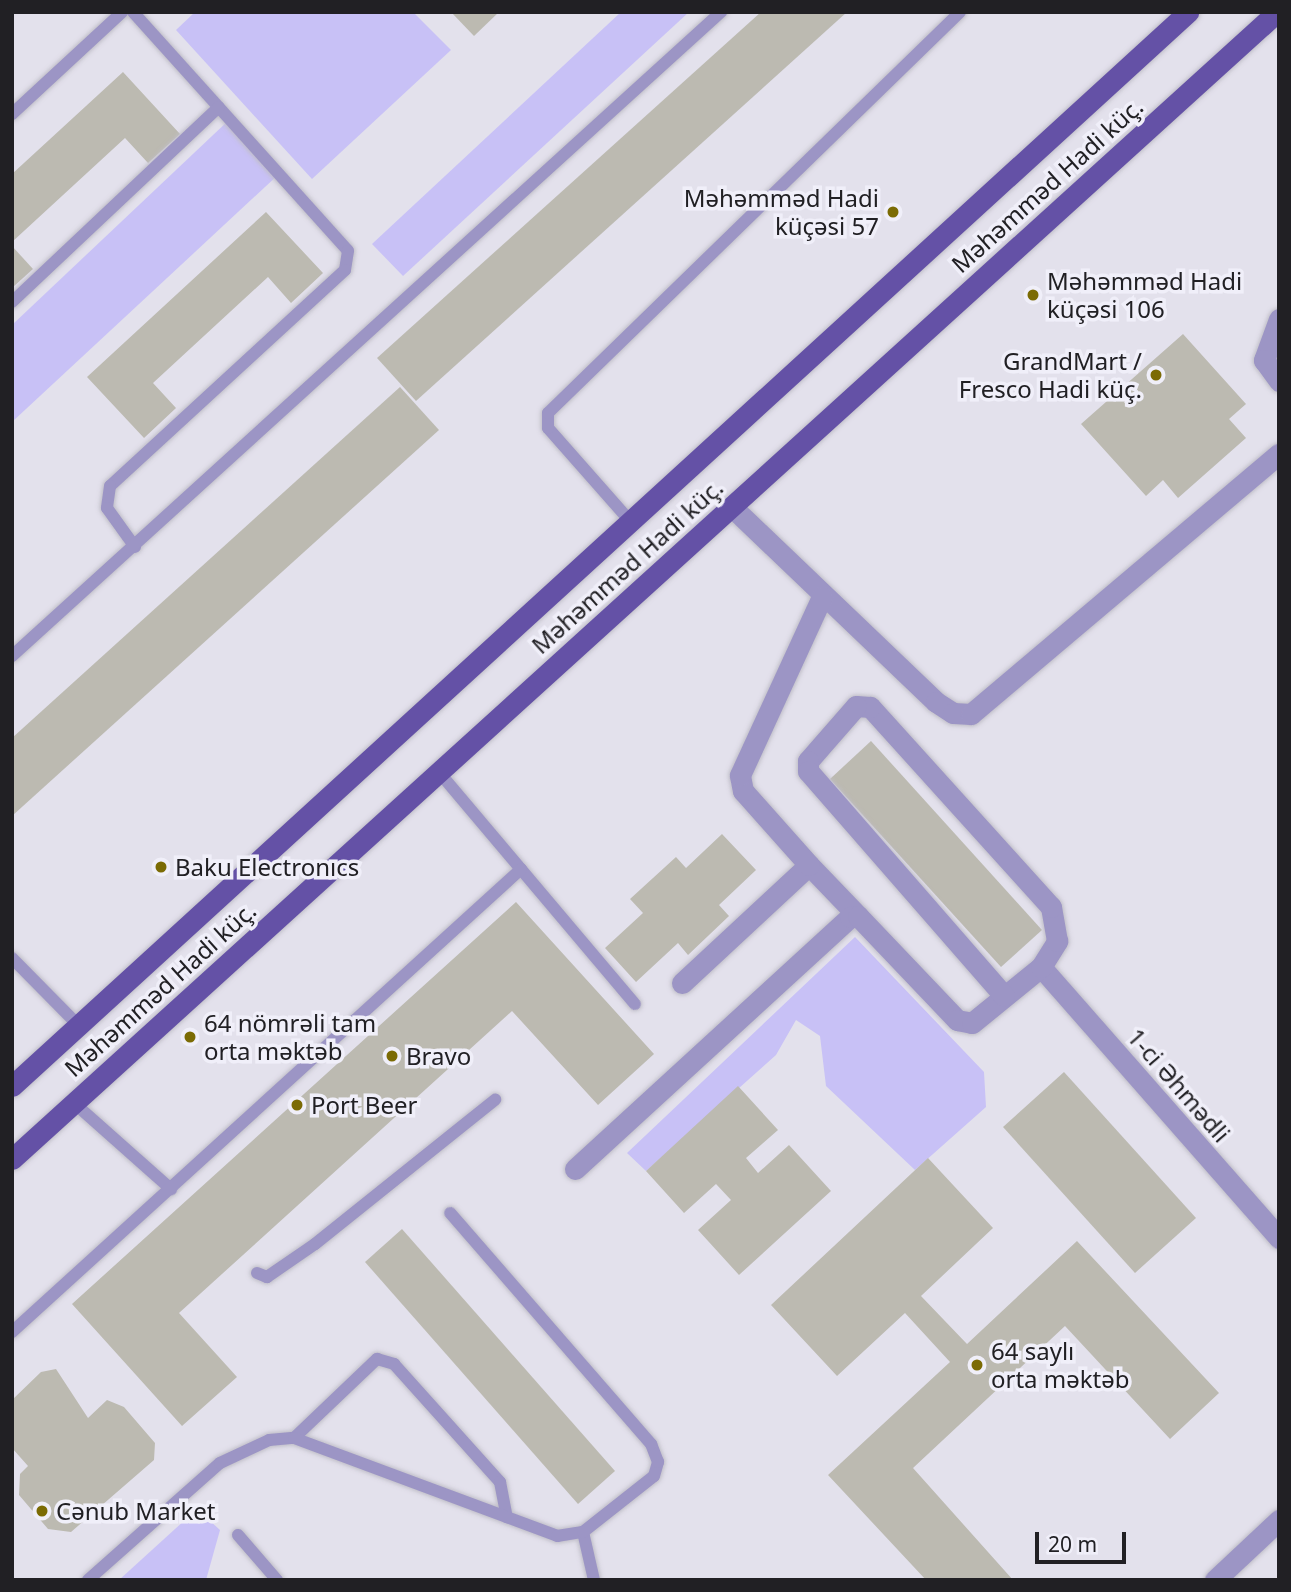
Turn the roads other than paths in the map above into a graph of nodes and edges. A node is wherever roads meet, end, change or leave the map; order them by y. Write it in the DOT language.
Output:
graph roads {
  1 [pos="122,12"];
  2 [pos="133,12"];
  3 [pos="721,12"];
  4 [pos="960,12"];
  5 [pos="1188,12"];
  6 [pos="1277,12"];
  7 [pos="219,107"];
  8 [pos="12,114"];
  9 [pos="12,302"];
  10 [pos="1279,319"];
  11 [pos="1279,381"];
  12 [pos="1279,454"];
  13 [pos="732,507"];
  14 [pos="631,521"];
  15 [pos="135,547"];
  16 [pos="822,597"];
  17 [pos="12,656"];
  18 [pos="438,771"];
  19 [pos="809,865"];
  20 [pos="521,869"];
  21 [pos="858,916"];
  22 [pos="12,958"];
  23 [pos="1041,967"];
  24 [pos="682,983"];
  25 [pos="1004,996"];
  26 [pos="635,1004"];
  27 [pos="78,1025"];
  28 [pos="12,1086"];
  29 [pos="495,1100"];
  30 [pos="74,1103"];
  31 [pos="12,1159"];
  32 [pos="575,1170"];
  33 [pos="171,1189"];
  34 [pos="450,1213"];
  35 [pos="1279,1238"];
  36 [pos="257,1273"];
  37 [pos="12,1332"];
  38 [pos="294,1438"];
  39 [pos="507,1517"];
  40 [pos="1279,1520"];
  41 [pos="583,1532"];
  42 [pos="239,1535"];
  43 [pos="88,1580"];
  44 [pos="277,1580"];
  45 [pos="594,1580"];
  46 [pos="1215,1580"];
  1 -- 8 [label="lane"];
  2 -- 7 [label="lane"];
  3 -- 15 [label="lane"];
  4 -- 14 [label="lane"];
  5 -- 14 [label="main road, Məhəmməd Hadi küç."];
  6 -- 13 [label="main road, Məhəmməd Hadi küç."];
  7 -- 9 [label="lane"];
  7 -- 15 [label="lane"];
  10 -- 11 [label="street"];
  12 -- 16 [label="street"];
  13 -- 16 [label="street"];
  13 -- 18 [label="main road, Məhəmməd Hadi küç."];
  14 -- 27 [label="main road, Məhəmməd Hadi küç."];
  15 -- 17 [label="lane"];
  16 -- 19 [label="street"];
  18 -- 20 [label="lane"];
  18 -- 30 [label="main road, Məhəmməd Hadi küç."];
  19 -- 21 [label="street"];
  19 -- 24 [label="street"];
  20 -- 26 [label="lane"];
  20 -- 33 [label="lane"];
  21 -- 25 [label="street"];
  21 -- 32 [label="street"];
  22 -- 27 [label="lane"];
  23 -- 25 [label="street"];
  23 -- 25 [label="street"];
  23 -- 35 [label="street, 1-ci Əhmədli"];
  27 -- 28 [label="main road, Məhəmməd Hadi küç."];
  29 -- 36 [label="lane"];
  30 -- 31 [label="main road, Məhəmməd Hadi küç."];
  30 -- 33 [label="lane"];
  33 -- 37 [label="lane"];
  34 -- 41 [label="lane"];
  38 -- 39 [label="lane"];
  38 -- 39 [label="lane"];
  38 -- 43 [label="lane"];
  39 -- 41 [label="lane"];
  40 -- 46 [label="street"];
  41 -- 45 [label="lane"];
  42 -- 44 [label="lane"];
}
